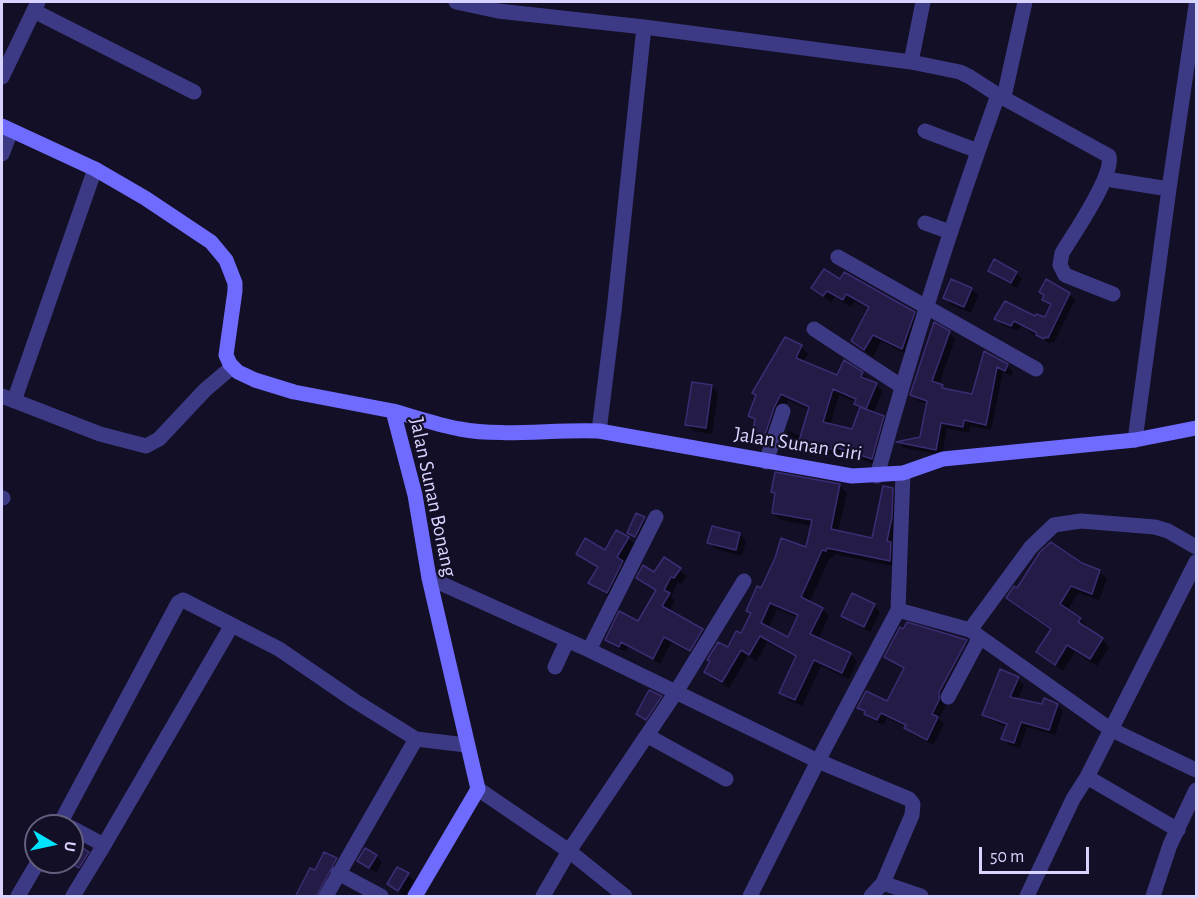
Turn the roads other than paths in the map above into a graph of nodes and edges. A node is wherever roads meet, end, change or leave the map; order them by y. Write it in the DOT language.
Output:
graph roads {
  1 [pos="456,2"];
  2 [pos="923,2"];
  3 [pos="1025,2"];
  4 [pos="1197,5"];
  5 [pos="499,6"];
  6 [pos="36,7"];
  7 [pos="644,27"];
  8 [pos="911,62"];
  9 [pos="2,77"];
  10 [pos="194,92"];
  11 [pos="1001,96"];
  12 [pos="6,128"];
  13 [pos="926,131"];
  14 [pos="978,151"];
  15 [pos="2,154"];
  16 [pos="95,169"];
  17 [pos="1106,179"];
  18 [pos="1169,189"];
  19 [pos="925,223"];
  20 [pos="950,232"];
  21 [pos="838,257"];
  22 [pos="1113,294"];
  23 [pos="926,308"];
  24 [pos="814,329"];
  25 [pos="232,367"];
  26 [pos="1036,369"];
  27 [pos="901,386"];
  28 [pos="8,398"];
  29 [pos="393,411"];
  30 [pos="783,411"];
  31 [pos="1197,428"];
  32 [pos="599,431"];
  33 [pos="1135,440"];
  34 [pos="766,462"];
  35 [pos="903,473"];
  36 [pos="877,476"];
  37 [pos="656,517"];
  38 [pos="1197,547"];
  39 [pos="1197,562"];
  40 [pos="429,578"];
  41 [pos="744,580"];
  42 [pos="1191,586"];
  43 [pos="898,610"];
  44 [pos="232,625"];
  45 [pos="975,633"];
  46 [pos="567,641"];
  47 [pos="589,650"];
  48 [pos="555,667"];
  49 [pos="676,692"];
  50 [pos="948,697"];
  51 [pos="1110,729"];
  52 [pos="648,736"];
  53 [pos="416,739"];
  54 [pos="466,745"];
  55 [pos="818,761"];
  56 [pos="1197,771"];
  57 [pos="1087,777"];
  58 [pos="726,779"];
  59 [pos="478,789"];
  60 [pos="1197,789"];
  61 [pos="71,814"];
  62 [pos="1178,830"];
  63 [pos="84,835"];
  64 [pos="104,845"];
  65 [pos="569,851"];
  66 [pos="338,873"];
  67 [pos="31,874"];
  68 [pos="883,883"];
  69 [pos="18,897"];
  70 [pos="73,897"];
  71 [pos="326,897"];
  72 [pos="381,897"];
  73 [pos="415,897"];
  74 [pos="543,897"];
  75 [pos="625,897"];
  76 [pos="750,897"];
  77 [pos="871,897"];
  78 [pos="921,897"];
  79 [pos="1027,897"];
  80 [pos="1153,897"];
  1 -- 5 [label="street"];
  2 -- 8 [label="street"];
  3 -- 11 [label="street"];
  4 -- 18 [label="street"];
  5 -- 7 [label="street"];
  6 -- 9 [label="street"];
  6 -- 10 [label="street"];
  7 -- 8 [label="street"];
  7 -- 32 [label="street"];
  8 -- 11 [label="street"];
  11 -- 14 [label="street"];
  11 -- 17 [label="street"];
  12 -- 15 [label="street"];
  12 -- 16 [label="street"];
  13 -- 14 [label="street"];
  14 -- 20 [label="street"];
  16 -- 25 [label="street"];
  16 -- 28 [label="street"];
  17 -- 18 [label="street"];
  17 -- 22 [label="street"];
  18 -- 33 [label="street"];
  19 -- 20 [label="street"];
  20 -- 23 [label="street"];
  21 -- 23 [label="street"];
  23 -- 26 [label="street"];
  23 -- 27 [label="street"];
  24 -- 27 [label="street"];
  25 -- 28 [label="street"];
  25 -- 29 [label="street, Jalan Sunan Bonang"];
  27 -- 36 [label="street"];
  29 -- 32 [label="street, Jalan Sunan Giri"];
  29 -- 40 [label="street, Jalan Sunan Bonang"];
  30 -- 34 [label="street"];
  31 -- 33 [label="street, Jalan Sunan Giri"];
  32 -- 34 [label="street, Jalan Sunan Giri"];
  33 -- 35 [label="street, Jalan Sunan Giri"];
  34 -- 36 [label="street, Jalan Sunan Giri"];
  35 -- 36 [label="street, Jalan Sunan Giri"];
  35 -- 43 [label="street"];
  37 -- 47 [label="street"];
  38 -- 45 [label="street"];
  39 -- 42 [label="street"];
  40 -- 46 [label="street"];
  40 -- 54 [label="street, Jalan Sunan Bonang"];
  41 -- 49 [label="street"];
  42 -- 51 [label="street"];
  43 -- 45 [label="street"];
  43 -- 55 [label="street"];
  44 -- 53 [label="street"];
  44 -- 61 [label="street"];
  44 -- 64 [label="street"];
  45 -- 50 [label="street"];
  45 -- 51 [label="street"];
  46 -- 47 [label="street"];
  46 -- 48 [label="street"];
  47 -- 49 [label="street"];
  49 -- 52 [label="street"];
  49 -- 55 [label="street"];
  51 -- 56 [label="street"];
  51 -- 57 [label="street"];
  52 -- 58 [label="street"];
  52 -- 65 [label="street"];
  53 -- 54 [label="street"];
  53 -- 66 [label="street"];
  54 -- 59 [label="street, Jalan Sunan Bonang"];
  55 -- 68 [label="street"];
  55 -- 76 [label="street"];
  57 -- 62 [label="street"];
  57 -- 79 [label="street"];
  59 -- 65 [label="street"];
  59 -- 73 [label="street"];
  60 -- 62 [label="street"];
  62 -- 80 [label="street"];
  63 -- 64 [label="street"];
  64 -- 70 [label="street"];
  65 -- 74 [label="street"];
  65 -- 75 [label="street"];
  66 -- 71 [label="street"];
  66 -- 72 [label="street"];
  67 -- 69 [label="street"];
  68 -- 77 [label="street"];
  68 -- 78 [label="street"];
}
